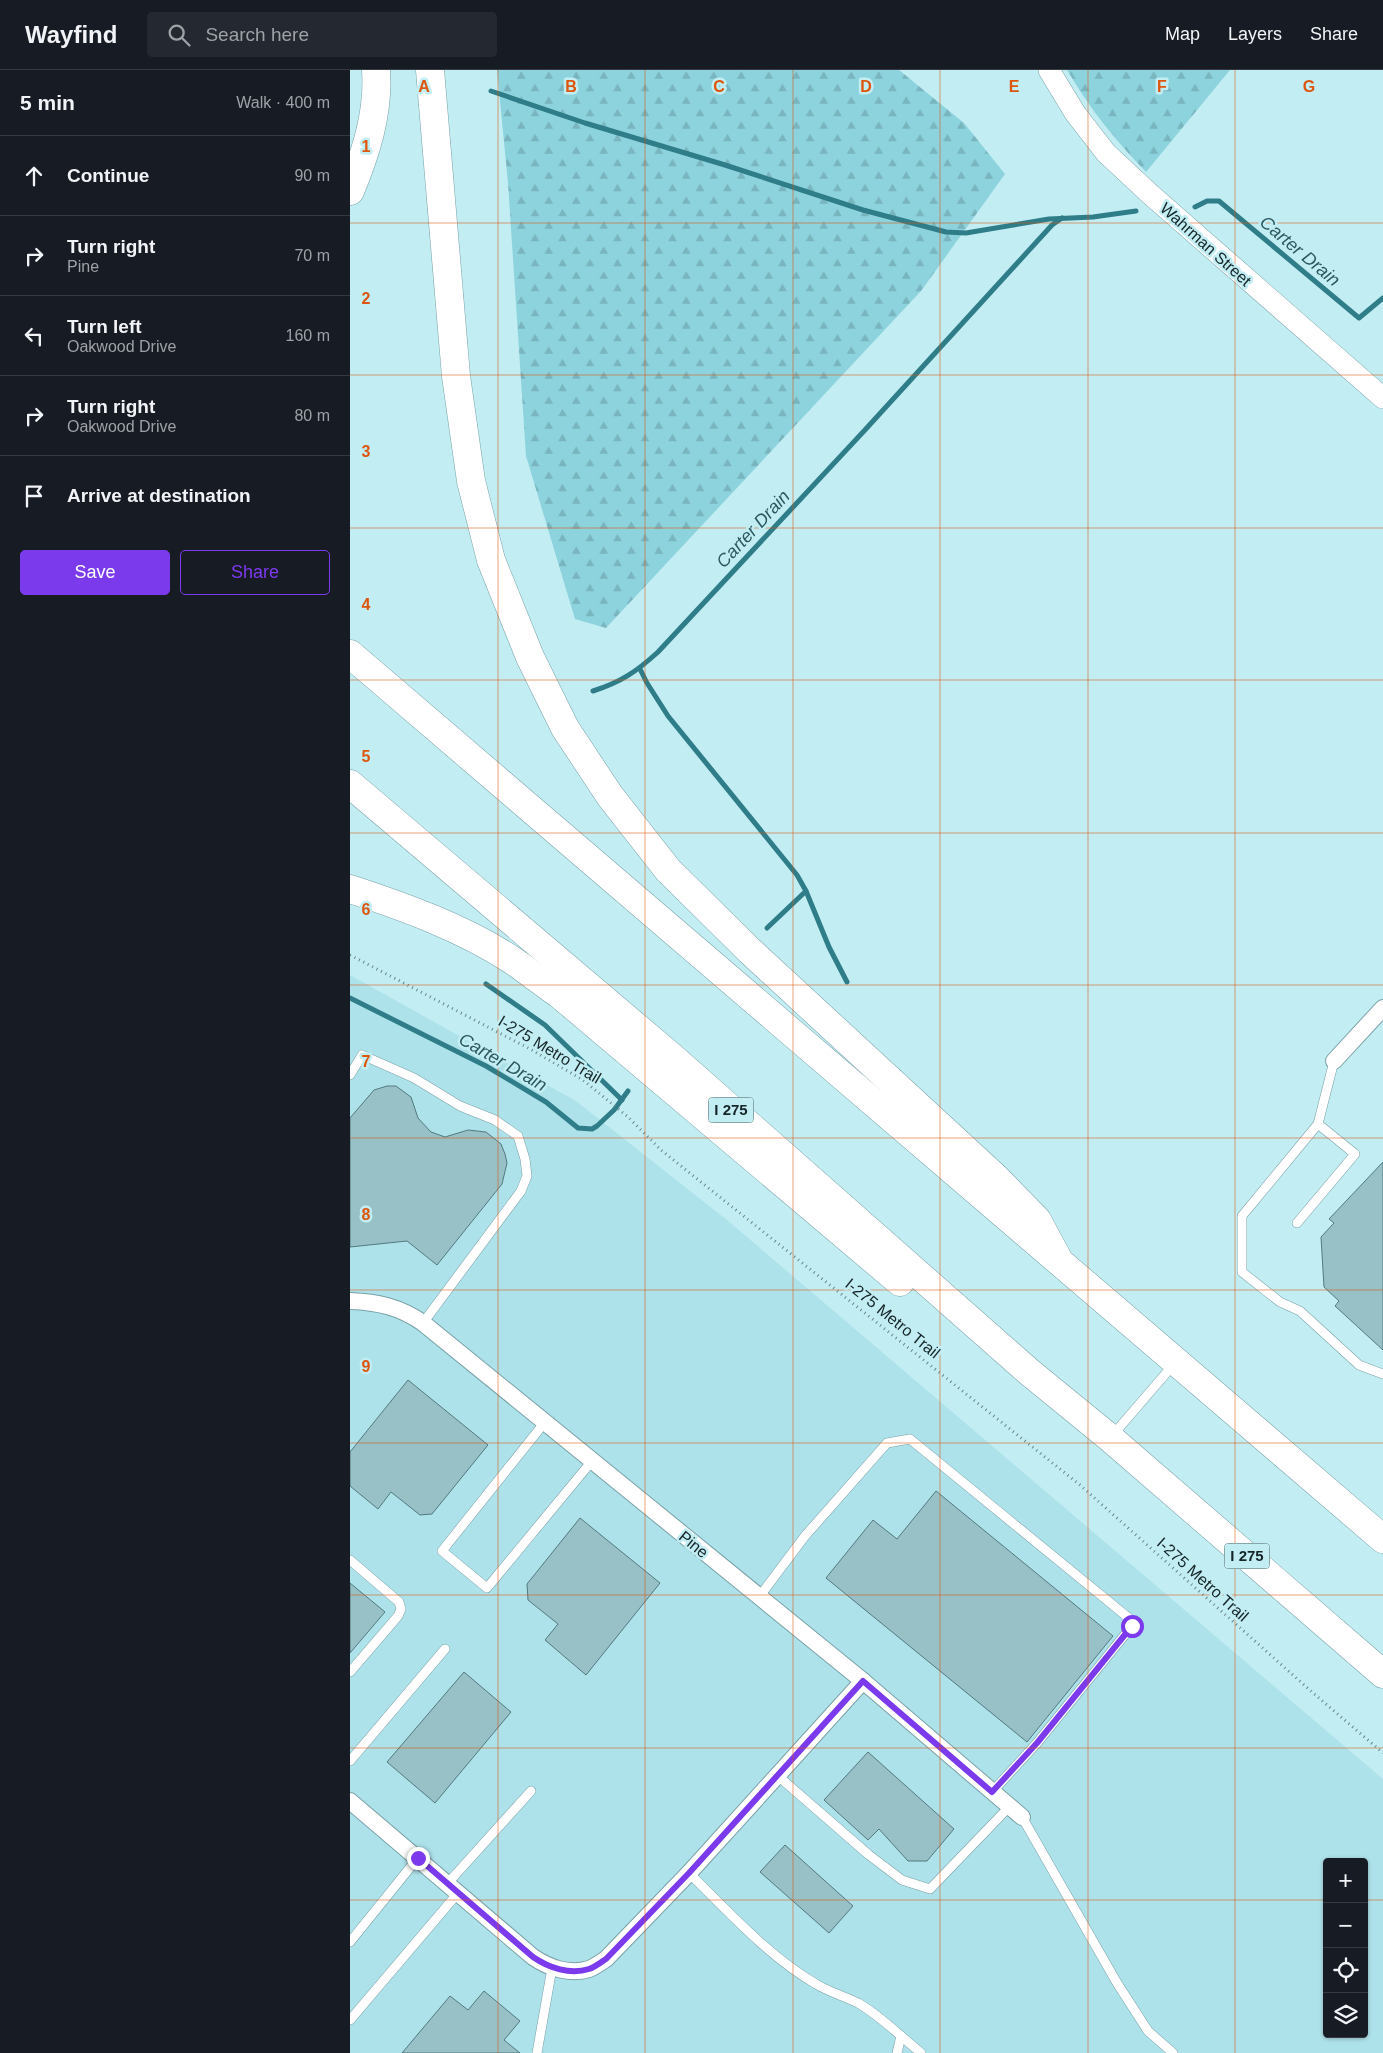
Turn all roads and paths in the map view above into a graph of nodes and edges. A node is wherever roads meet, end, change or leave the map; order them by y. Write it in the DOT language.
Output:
graph roads {
  1 [pos="376,70"];
  2 [pos="430,70"];
  3 [pos="1050,70"];
  4 [pos="350,191"];
  5 [pos="1383,398"];
  6 [pos="350,654"];
  7 [pos="350,784"];
  8 [pos="350,889"];
  9 [pos="350,955"];
  10 [pos="1383,1008"];
  11 [pos="1334,1061"];
  12 [pos="350,1075"];
  13 [pos="1318,1124"];
  14 [pos="1297,1223"];
  15 [pos="1058,1259"];
  16 [pos="350,1301"];
  17 [pos="423,1323"];
  18 [pos="1177,1361"];
  19 [pos="1028,1371"];
  20 [pos="1383,1374"];
  21 [pos="545,1422"];
  22 [pos="1110,1438"];
  23 [pos="592,1461"];
  24 [pos="1383,1539"];
  25 [pos="350,1560"];
  26 [pos="759,1597"];
  27 [pos="445,1649"];
  28 [pos="350,1672"];
  29 [pos="1383,1674"];
  30 [pos="863,1681"];
  31 [pos="1383,1753"];
  32 [pos="350,1761"];
  33 [pos="778,1775"];
  34 [pos="531,1791"];
  35 [pos="992,1792"];
  36 [pos="350,1801"];
  37 [pos="1010,1806"];
  38 [pos="1022,1817"];
  39 [pos="418,1858"];
  40 [pos="689,1873"];
  41 [pos="453,1888"];
  42 [pos="350,1942"];
  43 [pos="552,1968"];
  44 [pos="350,2020"];
  45 [pos="901,2036"];
  46 [pos="537,2053"];
  47 [pos="897,2053"];
  48 [pos="921,2053"];
  49 [pos="1173,2053"];
  1 -- 4 [label="highway"];
  2 -- 15 [label="highway"];
  3 -- 5 [label="street, Wahrman Street"];
  6 -- 15 [label="highway"];
  7 -- 19 [label="highway, I 275"];
  8 -- 19 [label="highway"];
  9 -- 31 [label="path, I-275 Metro Trail"];
  10 -- 11 [label="street"];
  11 -- 13 [label="lane"];
  12 -- 17 [label="lane"];
  13 -- 14 [label="lane"];
  13 -- 20 [label="lane"];
  15 -- 18 [label="highway"];
  16 -- 17 [label="street, Pine"];
  17 -- 21 [label="street, Pine"];
  18 -- 22 [label="lane"];
  18 -- 24 [label="highway"];
  19 -- 22 [label="highway, I 275"];
  21 -- 23 [label="street, Pine"];
  21 -- 23 [label="lane"];
  22 -- 29 [label="highway, I 275"];
  23 -- 26 [label="street, Pine"];
  25 -- 28 [label="lane"];
  26 -- 30 [label="street, Pine"];
  26 -- 35 [label="lane"];
  27 -- 32 [label="lane"];
  30 -- 33 [label="street"];
  30 -- 35 [label="street, Pine"];
  33 -- 37 [label="lane"];
  33 -- 40 [label="street"];
  34 -- 41 [label="lane"];
  35 -- 37 [label="street, Pine"];
  36 -- 39 [label="street"];
  37 -- 38 [label="street, Pine"];
  38 -- 49 [label="lane"];
  39 -- 41 [label="street"];
  39 -- 42 [label="lane"];
  40 -- 43 [label="street"];
  40 -- 45 [label="lane"];
  41 -- 43 [label="street"];
  41 -- 44 [label="lane"];
  43 -- 46 [label="lane"];
  45 -- 47 [label="lane"];
  45 -- 48 [label="lane"];
}
